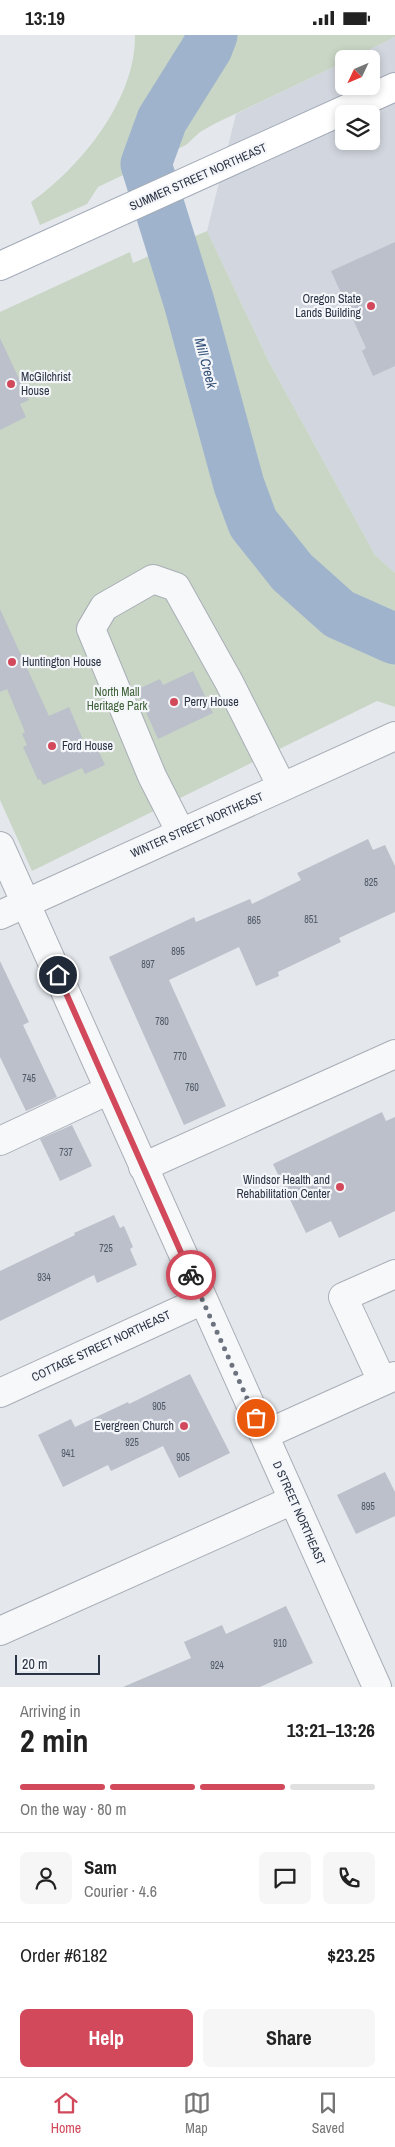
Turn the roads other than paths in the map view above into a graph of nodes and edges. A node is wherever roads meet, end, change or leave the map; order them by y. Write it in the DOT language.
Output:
graph roads {
  1 [pos="395,87"];
  2 [pos="0,266"];
  3 [pos="395,736"];
  4 [pos="282,787"];
  5 [pos="181,833"];
  6 [pos="0,845"];
  7 [pos="27,903"];
  8 [pos="0,915"];
  9 [pos="395,1054"];
  10 [pos="109,1090"];
  11 [pos="0,1141"];
  12 [pos="143,1167"];
  13 [pos="395,1274"];
  14 [pos="203,1300"];
  15 [pos="389,1379"];
  16 [pos="0,1393"];
  17 [pos="264,1435"];
  18 [pos="292,1500"];
  19 [pos="0,1631"];
  20 [pos="377,1687"];
  1 -- 2 [label="main road, SUMMER STREET NORTHEAST"];
  3 -- 4 [label="street, WINTER STREET NORTHEAST"];
  4 -- 5 [label="street, WINTER STREET NORTHEAST"];
  4 -- 5 [label="street"];
  5 -- 7 [label="street, WINTER STREET NORTHEAST"];
  6 -- 7 [label="street, D STREET NORTHEAST"];
  7 -- 8 [label="street, WINTER STREET NORTHEAST"];
  7 -- 10 [label="street, D STREET NORTHEAST"];
  9 -- 12 [label="street"];
  10 -- 11 [label="street"];
  10 -- 12 [label="street, D STREET NORTHEAST"];
  12 -- 14 [label="street, D STREET NORTHEAST"];
  13 -- 15 [label="street"];
  14 -- 16 [label="street, COTTAGE STREET NORTHEAST"];
  14 -- 17 [label="street, D STREET NORTHEAST"];
  15 -- 17 [label="street"];
  17 -- 18 [label="street, D STREET NORTHEAST"];
  18 -- 19 [label="street"];
  18 -- 20 [label="street, D STREET NORTHEAST"];
}
